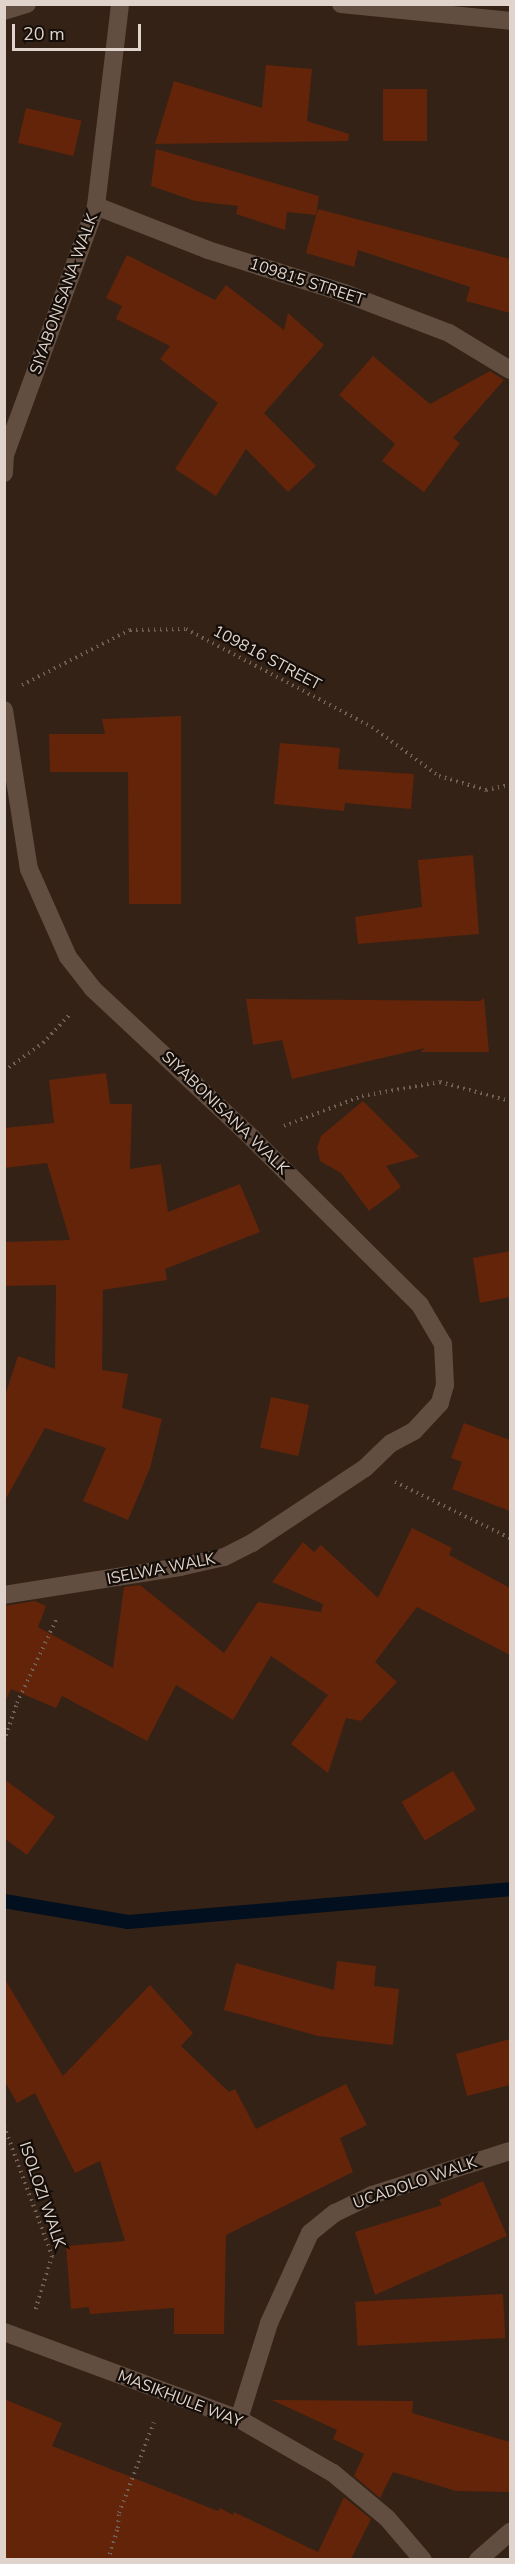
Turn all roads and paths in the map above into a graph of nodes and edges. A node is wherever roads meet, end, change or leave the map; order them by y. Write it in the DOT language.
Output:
graph roads {
  1 [pos="27,4"];
  2 [pos="120,4"];
  3 [pos="341,4"];
  4 [pos="4,11"];
  5 [pos="510,21"];
  6 [pos="96,206"];
  7 [pos="510,370"];
  8 [pos="4,473"];
  9 [pos="15,688"];
  10 [pos="4,710"];
  11 [pos="510,786"];
  12 [pos="93,989"];
  13 [pos="4,1071"];
  14 [pos="510,1101"];
  15 [pos="252,1138"];
  16 [pos="365,1468"];
  17 [pos="510,1538"];
  18 [pos="72,1585"];
  19 [pos="4,1594"];
  20 [pos="4,1741"];
  21 [pos="4,2126"];
  22 [pos="510,2151"];
  23 [pos="4,2332"];
  24 [pos="25,2340"];
  25 [pos="166,2394"];
  26 [pos="239,2420"];
  27 [pos="510,2532"];
  28 [pos="108,2559"];
  29 [pos="423,2559"];
  30 [pos="478,2559"];
  1 -- 4 [label="street"];
  2 -- 6 [label="street, SIYABONISANA WALK"];
  3 -- 5 [label="street"];
  6 -- 7 [label="street, 109815 STREET"];
  6 -- 8 [label="street, SIYABONISANA WALK"];
  9 -- 11 [label="path, 109816 STREET"];
  10 -- 12 [label="street, SIYABONISANA WALK"];
  12 -- 13 [label="path"];
  12 -- 15 [label="street, SIYABONISANA WALK"];
  14 -- 15 [label="path"];
  15 -- 16 [label="street, SIYABONISANA WALK"];
  16 -- 17 [label="path"];
  16 -- 18 [label="street, ISELWA WALK"];
  18 -- 19 [label="street, ISELWA WALK"];
  18 -- 20 [label="path"];
  21 -- 24 [label="path, ISOLOZI WALK"];
  22 -- 26 [label="street, UCADOLO WALK"];
  23 -- 24 [label="street, MASIKHULE WAY"];
  24 -- 25 [label="street, MASIKHULE WAY"];
  25 -- 26 [label="street, MASIKHULE WAY"];
  25 -- 28 [label="path"];
  26 -- 29 [label="street, MASIKHULE WAY"];
  27 -- 30 [label="street"];
}
